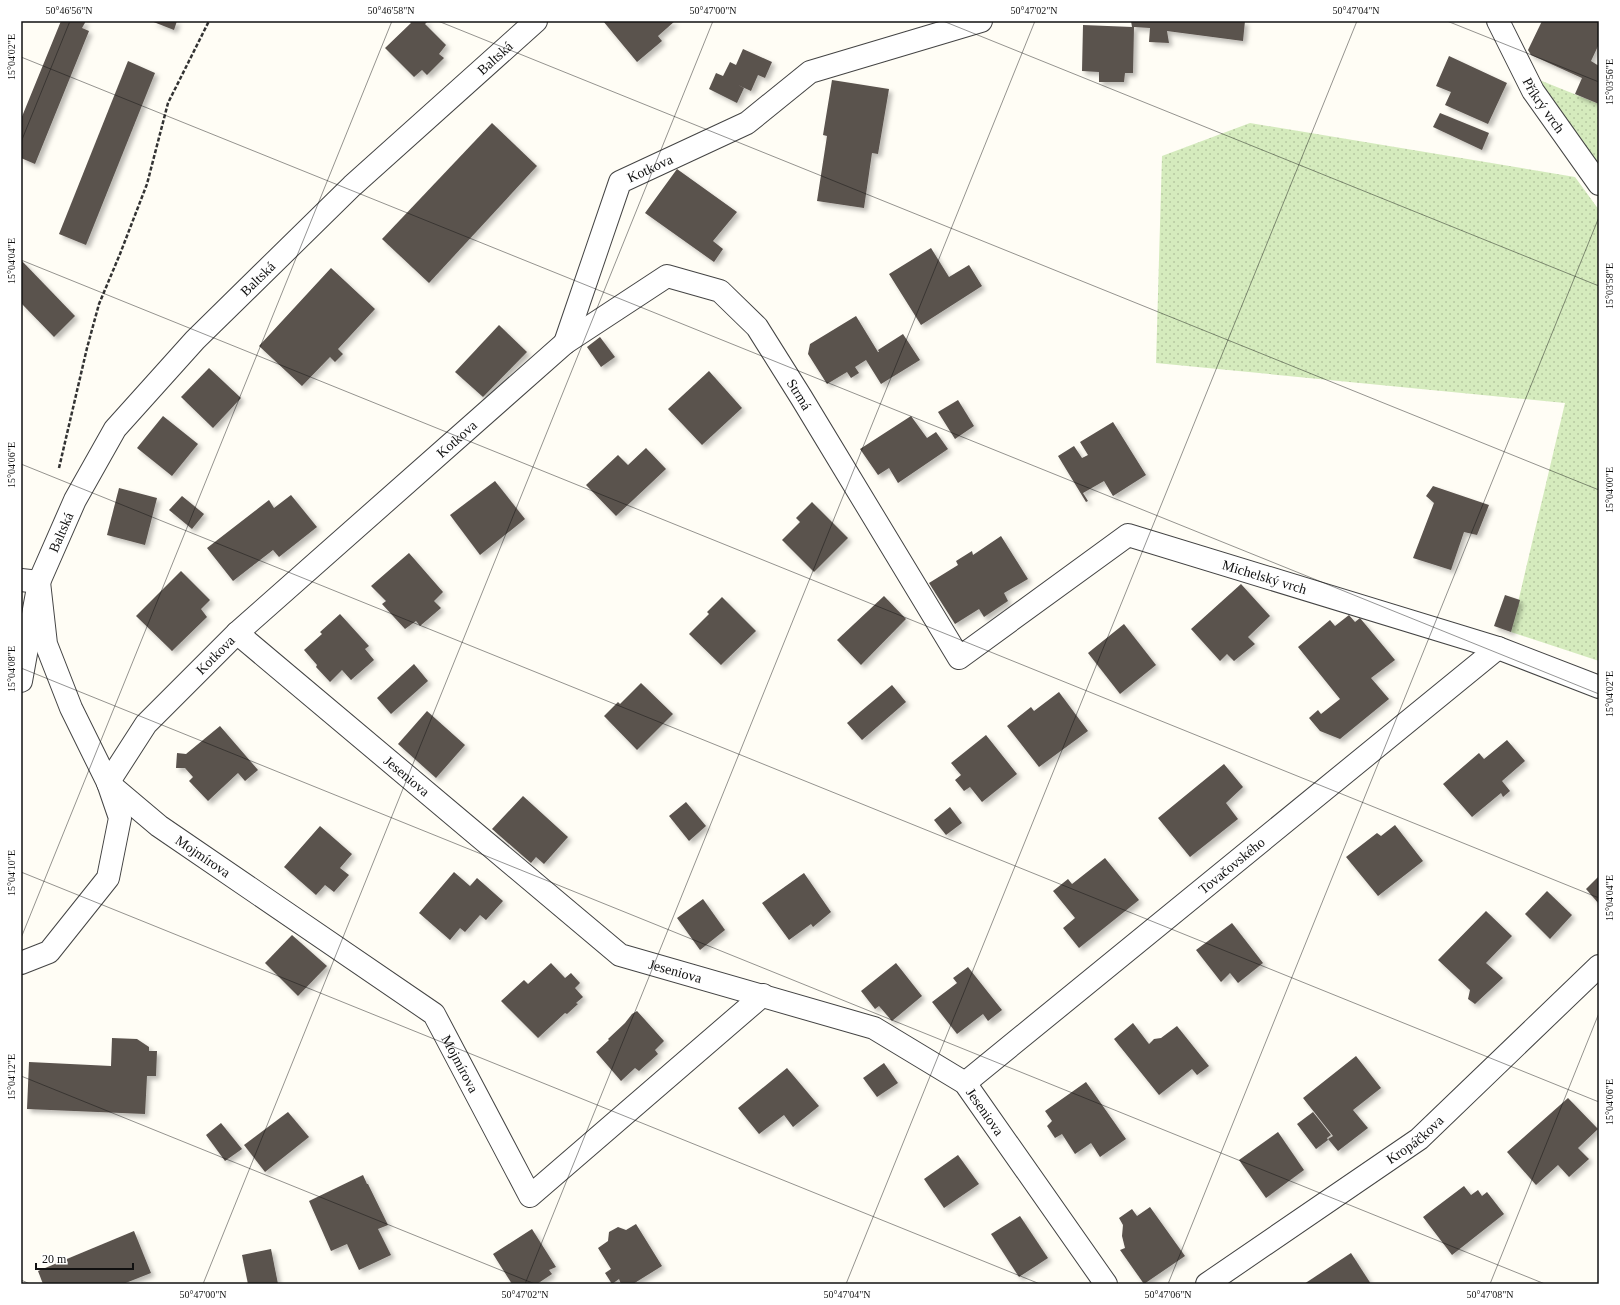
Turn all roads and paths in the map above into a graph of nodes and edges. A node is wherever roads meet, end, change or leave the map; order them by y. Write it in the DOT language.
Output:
graph roads {
  1 [pos="209,21"];
  2 [pos="536,21"];
  3 [pos="981,21"];
  4 [pos="1498,21"];
  5 [pos="1599,184"];
  6 [pos="565,343"];
  7 [pos="57,474"];
  8 [pos="30,581"];
  9 [pos="237,633"];
  10 [pos="1498,648"];
  11 [pos="959,658"];
  12 [pos="21,681"];
  13 [pos="1599,688"];
  14 [pos="108,783"];
  15 [pos="21,963"];
  16 [pos="1599,966"];
  17 [pos="763,995"];
  18 [pos="965,1082"];
  19 [pos="1106,1284"];
  20 [pos="1207,1284"];
  1 -- 7 [label="path"];
  2 -- 8 [label="street, Baltská"];
  3 -- 6 [label="street, Kotkova"];
  4 -- 5 [label="street, Příkrý vrch"];
  6 -- 9 [label="street, Kotkova"];
  6 -- 11 [label="street, Strmá"];
  8 -- 12 [label="street, Baltská"];
  8 -- 14 [label="street"];
  9 -- 14 [label="street, Kotkova"];
  9 -- 17 [label="street, Jeseniova"];
  10 -- 11 [label="street, Michelský vrch"];
  10 -- 13 [label="street, Michelský vrch"];
  10 -- 18 [label="street, Tovačovského"];
  14 -- 15 [label="street"];
  14 -- 17 [label="street, Mojmírova"];
  16 -- 20 [label="street, Kropáčkova"];
  17 -- 18 [label="street, Jeseniova"];
  18 -- 19 [label="street, Jeseniova"];
}
